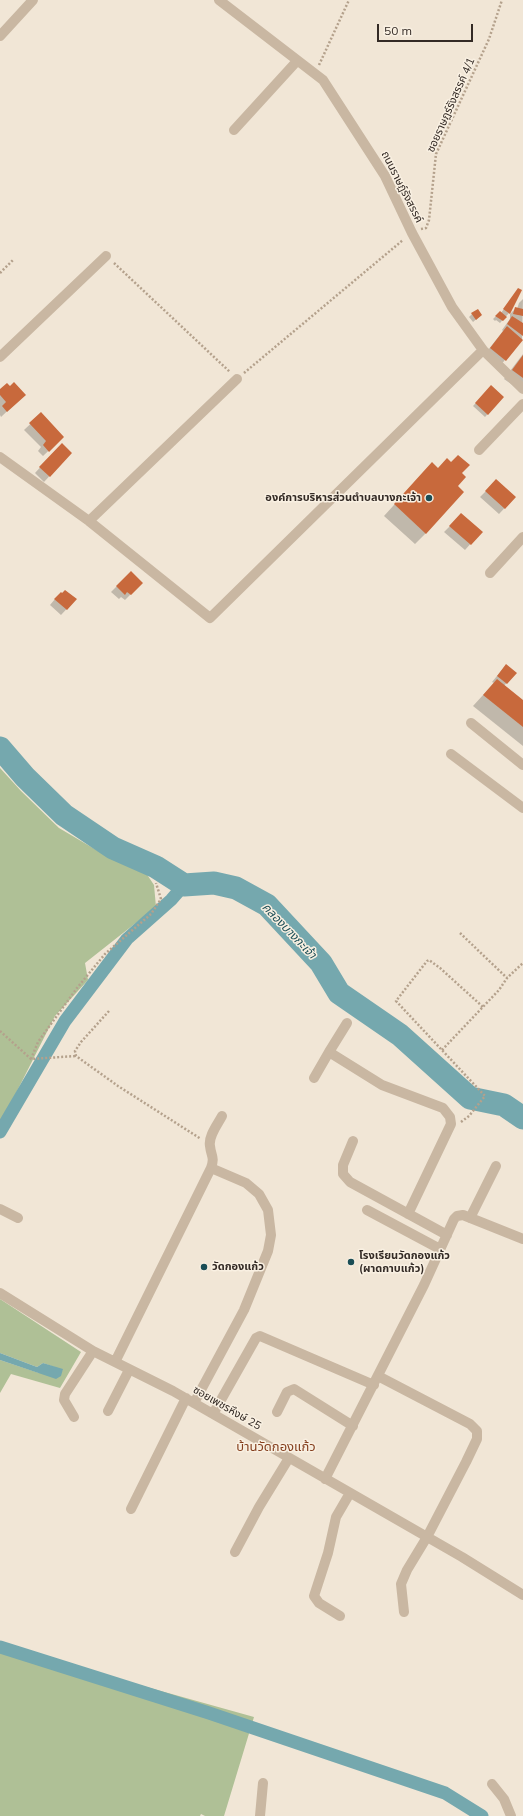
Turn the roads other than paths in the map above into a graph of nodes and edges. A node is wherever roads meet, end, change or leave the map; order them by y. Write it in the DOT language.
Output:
graph roads {
  1 [pos="33,0"];
  2 [pos="219,0"];
  3 [pos="0,36"];
  4 [pos="297,60"];
  5 [pos="234,130"];
  6 [pos="106,256"];
  7 [pos="482,350"];
  8 [pos="0,356"];
  9 [pos="237,379"];
  10 [pos="523,389"];
  11 [pos="523,404"];
  12 [pos="479,450"];
  13 [pos="0,457"];
  14 [pos="89,521"];
  15 [pos="523,537"];
  16 [pos="490,573"];
  17 [pos="471,723"];
  18 [pos="451,754"];
  19 [pos="523,765"];
  20 [pos="523,808"];
  21 [pos="346,1023"];
  22 [pos="329,1052"];
  23 [pos="314,1078"];
  24 [pos="222,1116"];
  25 [pos="353,1141"];
  26 [pos="496,1166"];
  27 [pos="211,1168"];
  28 [pos="0,1208"];
  29 [pos="366,1210"];
  30 [pos="408,1214"];
  31 [pos="18,1218"];
  32 [pos="470,1218"];
  33 [pos="447,1235"];
  34 [pos="523,1239"];
  35 [pos="440,1249"];
  36 [pos="0,1293"];
  37 [pos="93,1351"];
  38 [pos="115,1362"];
  39 [pos="129,1370"];
  40 [pos="376,1380"];
  41 [pos="190,1401"];
  42 [pos="108,1411"];
  43 [pos="277,1412"];
  44 [pos="213,1414"];
  45 [pos="74,1417"];
  46 [pos="353,1426"];
  47 [pos="289,1458"];
  48 [pos="325,1479"];
  49 [pos="350,1493"];
  50 [pos="131,1509"];
  51 [pos="427,1537"];
  52 [pos="235,1552"];
  53 [pos="523,1595"];
  54 [pos="404,1612"];
  55 [pos="340,1616"];
  56 [pos="263,1783"];
  57 [pos="492,1784"];
  58 [pos="260,1816"];
  59 [pos="510,1816"];
  1 -- 3 [label="street"];
  2 -- 4 [label="street, ถนนราษฎ์รังสรรค์"];
  4 -- 5 [label="street"];
  4 -- 7 [label="street, ถนนราษฎ์รังสรรค์"];
  6 -- 8 [label="street"];
  7 -- 10 [label="street, ถนนราษฎ์รังสรรค์"];
  7 -- 14 [label="street"];
  9 -- 14 [label="street"];
  11 -- 12 [label="street"];
  13 -- 14 [label="street"];
  15 -- 16 [label="street"];
  17 -- 19 [label="street"];
  18 -- 20 [label="street"];
  21 -- 22 [label="street"];
  22 -- 23 [label="street"];
  22 -- 30 [label="street"];
  24 -- 27 [label="street"];
  25 -- 30 [label="street"];
  26 -- 32 [label="street"];
  27 -- 38 [label="street"];
  27 -- 41 [label="street"];
  28 -- 31 [label="street"];
  29 -- 35 [label="street"];
  30 -- 33 [label="street"];
  32 -- 33 [label="street"];
  32 -- 34 [label="street"];
  33 -- 35 [label="street"];
  35 -- 40 [label="street"];
  36 -- 37 [label="street, ซอยเพชรหึงษ์ 25"];
  37 -- 38 [label="street, ซอยเพชรหึงษ์ 25"];
  37 -- 45 [label="street"];
  38 -- 39 [label="street, ซอยเพชรหึงษ์ 25"];
  39 -- 41 [label="street, ซอยเพชรหึงษ์ 25"];
  39 -- 42 [label="street"];
  40 -- 44 [label="street"];
  40 -- 46 [label="street"];
  40 -- 51 [label="street"];
  41 -- 44 [label="street, ซอยเพชรหึงษ์ 25"];
  41 -- 50 [label="street"];
  43 -- 46 [label="street"];
  44 -- 47 [label="street, ซอยเพชรหึงษ์ 25"];
  46 -- 48 [label="street"];
  47 -- 48 [label="street, ซอยเพชรหึงษ์ 25"];
  47 -- 52 [label="street"];
  48 -- 49 [label="street, ซอยเพชรหึงษ์ 25"];
  49 -- 51 [label="street, ซอยเพชรหึงษ์ 25"];
  49 -- 55 [label="street"];
  51 -- 53 [label="street, ซอยเพชรหึงษ์ 25"];
  51 -- 54 [label="street"];
  56 -- 58 [label="street"];
  57 -- 59 [label="street"];
}
